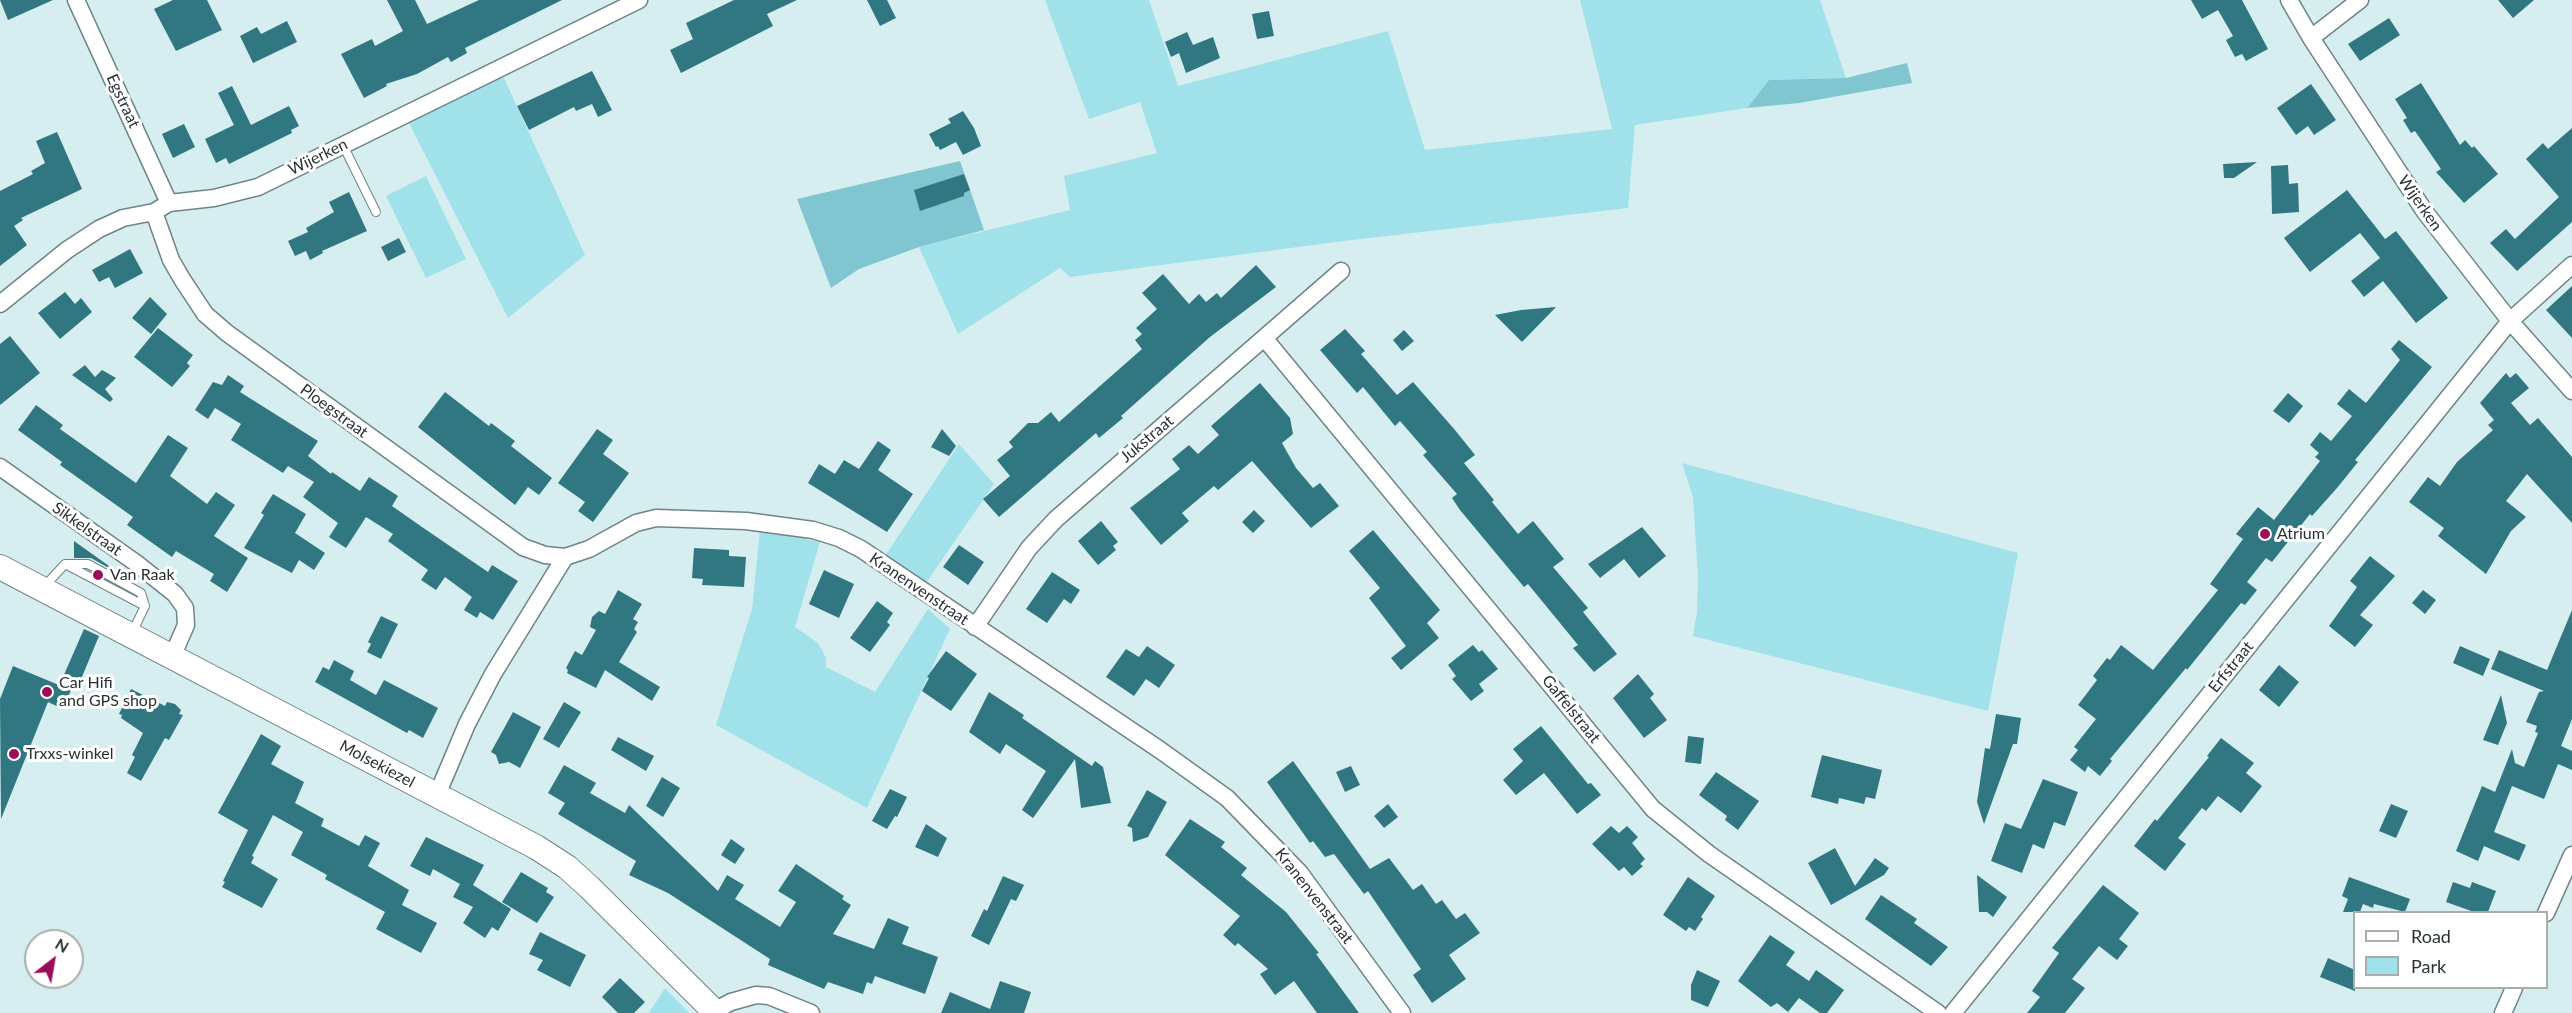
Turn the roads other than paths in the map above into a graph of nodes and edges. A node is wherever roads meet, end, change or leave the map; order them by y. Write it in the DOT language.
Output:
graph roads {
  1 [pos="76,0"];
  2 [pos="639,0"];
  3 [pos="2289,0"];
  4 [pos="2360,0"];
  5 [pos="2311,38"];
  6 [pos="343,145"];
  7 [pos="169,203"];
  8 [pos="154,212"];
  9 [pos="376,212"];
  10 [pos="2572,265"];
  11 [pos="1341,271"];
  12 [pos="0,304"];
  13 [pos="2510,321"];
  14 [pos="1265,339"];
  15 [pos="2572,391"];
  16 [pos="0,467"];
  17 [pos="565,556"];
  18 [pos="0,567"];
  19 [pos="42,589"];
  20 [pos="975,627"];
  21 [pos="131,635"];
  22 [pos="172,657"];
  23 [pos="437,795"];
  24 [pos="2572,855"];
  25 [pos="2548,911"];
  26 [pos="2513,989"];
  27 [pos="715,1012"];
  28 [pos="811,1013"];
  29 [pos="1402,1013"];
  30 [pos="1938,1013"];
  31 [pos="1953,1013"];
  32 [pos="2503,1013"];
  1 -- 7 [label="street, Egstraat"];
  2 -- 6 [label="street, Wijerken"];
  3 -- 5 [label="street, Wijerken"];
  4 -- 5 [label="street"];
  5 -- 13 [label="street, Wijerken"];
  6 -- 7 [label="street, Wijerken"];
  6 -- 9 [label="lane"];
  7 -- 8 [label="street, Wijerken"];
  8 -- 12 [label="street, Wijerken"];
  8 -- 17 [label="street, Ploegstraat"];
  10 -- 13 [label="street, Erfstraat"];
  11 -- 14 [label="street, Jukstraat"];
  13 -- 15 [label="street, Wijerken"];
  13 -- 31 [label="street, Erfstraat"];
  14 -- 20 [label="street, Jukstraat"];
  14 -- 30 [label="street, Gaffelstraat"];
  16 -- 22 [label="street, Sikkelstraat"];
  17 -- 20 [label="street, Kranenvenstraat"];
  17 -- 23 [label="street"];
  18 -- 19 [label="main road, Molsekiezel"];
  19 -- 21 [label="main road, Molsekiezel"];
  19 -- 21 [label="lane"];
  20 -- 29 [label="street, Kranenvenstraat"];
  21 -- 22 [label="main road, Molsekiezel"];
  22 -- 23 [label="main road, Molsekiezel"];
  23 -- 27 [label="main road, Molsekiezel"];
  24 -- 25 [label="street"];
  26 -- 32 [label="street"];
  27 -- 28 [label="street"];
}
